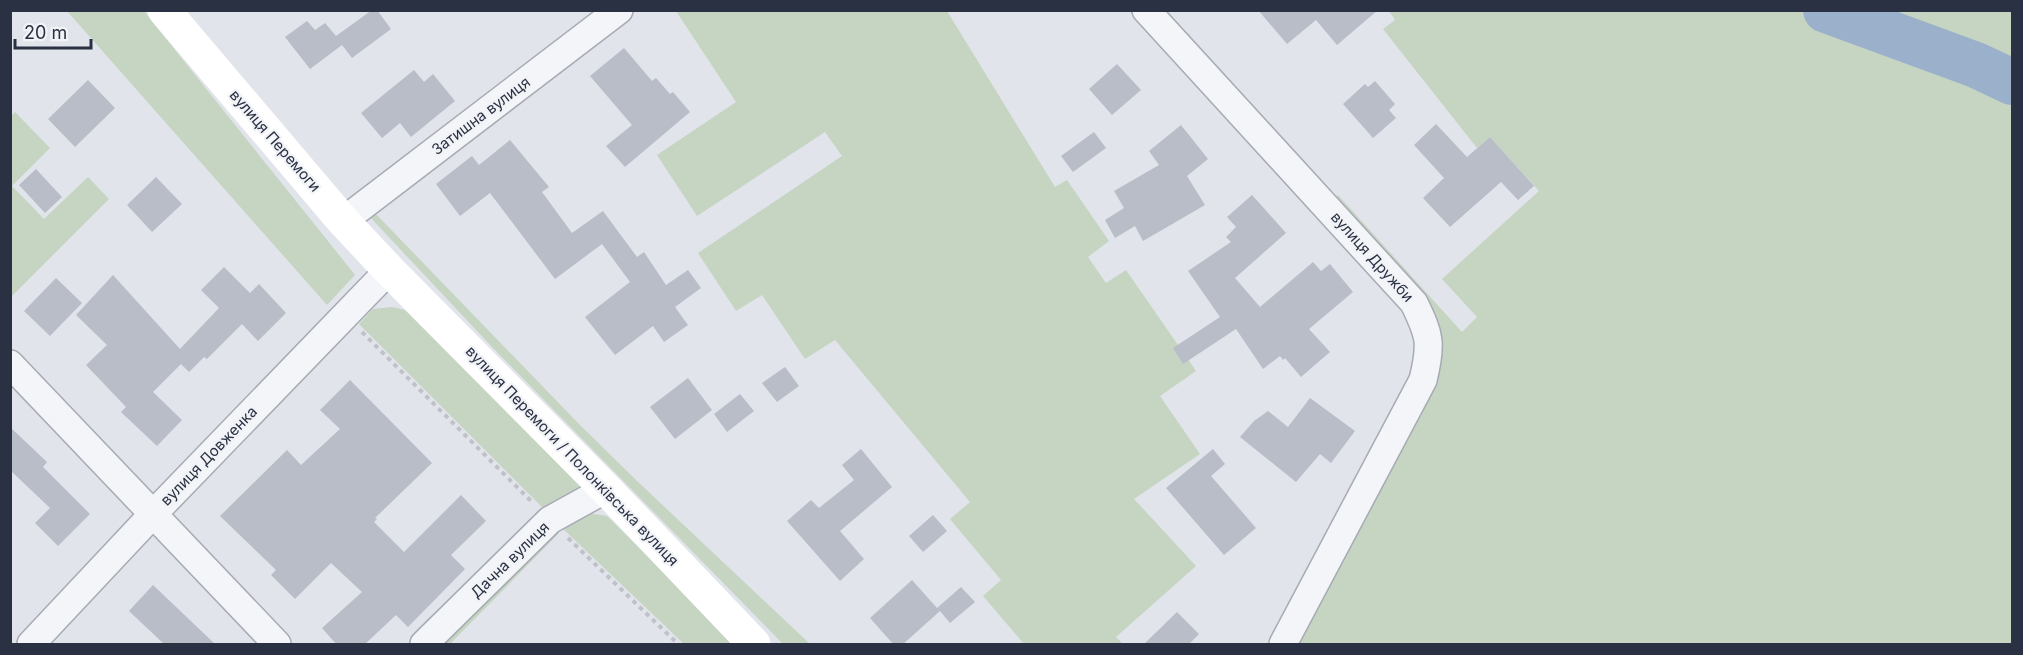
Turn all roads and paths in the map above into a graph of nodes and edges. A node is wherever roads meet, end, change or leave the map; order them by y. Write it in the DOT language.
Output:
graph roads {
  1 [pos="164,10"];
  2 [pos="619,10"];
  3 [pos="1146,10"];
  4 [pos="344,221"];
  5 [pos="389,270"];
  6 [pos="344,315"];
  7 [pos="10,364"];
  8 [pos="606,489"];
  9 [pos="154,513"];
  10 [pos="550,520"];
  11 [pos="31,645"];
  12 [pos="277,645"];
  13 [pos="424,645"];
  14 [pos="678,645"];
  15 [pos="754,645"];
  16 [pos="1283,645"];
  1 -- 4 [label="main road, вулиця Перемоги"];
  2 -- 4 [label="street, Затишна вулиця"];
  3 -- 16 [label="street, вулиця Дружби"];
  4 -- 5 [label="main road, вулиця Перемоги"];
  5 -- 6 [label="street, вулиця Довженка"];
  5 -- 8 [label="main road, вулиця Перемоги / Полонківська вулиця"];
  6 -- 9 [label="street, вулиця Довженка"];
  6 -- 10 [label="path"];
  7 -- 9 [label="street"];
  8 -- 10 [label="street, Дачна вулиця"];
  8 -- 15 [label="main road, вулиця Перемоги / Полонківська вулиця"];
  9 -- 11 [label="street, вулиця Довженка"];
  9 -- 12 [label="street"];
  10 -- 13 [label="street, Дачна вулиця"];
  10 -- 14 [label="path"];
}
